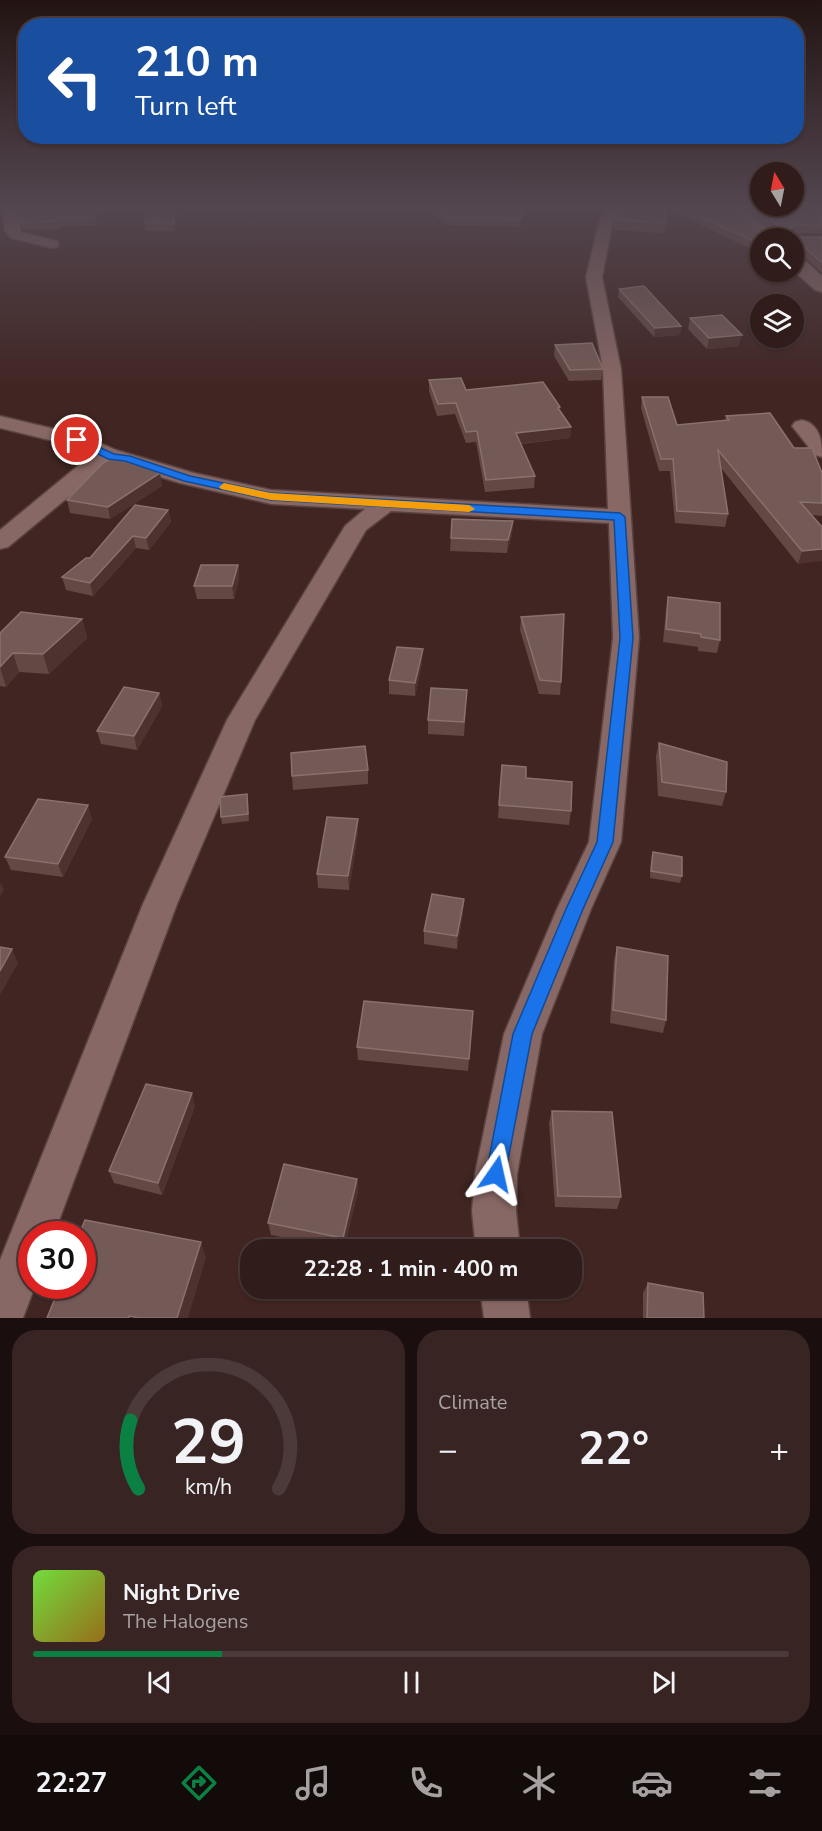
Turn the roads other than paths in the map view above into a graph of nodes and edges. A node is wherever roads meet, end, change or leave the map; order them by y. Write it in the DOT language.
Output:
graph roads {
  1 [pos="596,268"];
  2 [pos="804,270"];
  3 [pos="822,286"];
  4 [pos="0,422"];
  5 [pos="802,426"];
  6 [pos="822,451"];
  7 [pos="111,456"];
  8 [pos="387,503"];
  9 [pos="620,517"];
  10 [pos="0,542"];
  11 [pos="37,1221"];
  12 [pos="497,1239"];
  13 [pos="18,1271"];
  14 [pos="504,1299"];
  15 [pos="0,1317"];
  16 [pos="507,1318"];
  1 -- 9 [label="street"];
  2 -- 3 [label="street"];
  4 -- 7 [label="street"];
  5 -- 6 [label="street"];
  7 -- 8 [label="street"];
  7 -- 10 [label="street"];
  8 -- 9 [label="street"];
  8 -- 11 [label="street"];
  9 -- 12 [label="street"];
  13 -- 15 [label="street"];
  14 -- 16 [label="street"];
}
